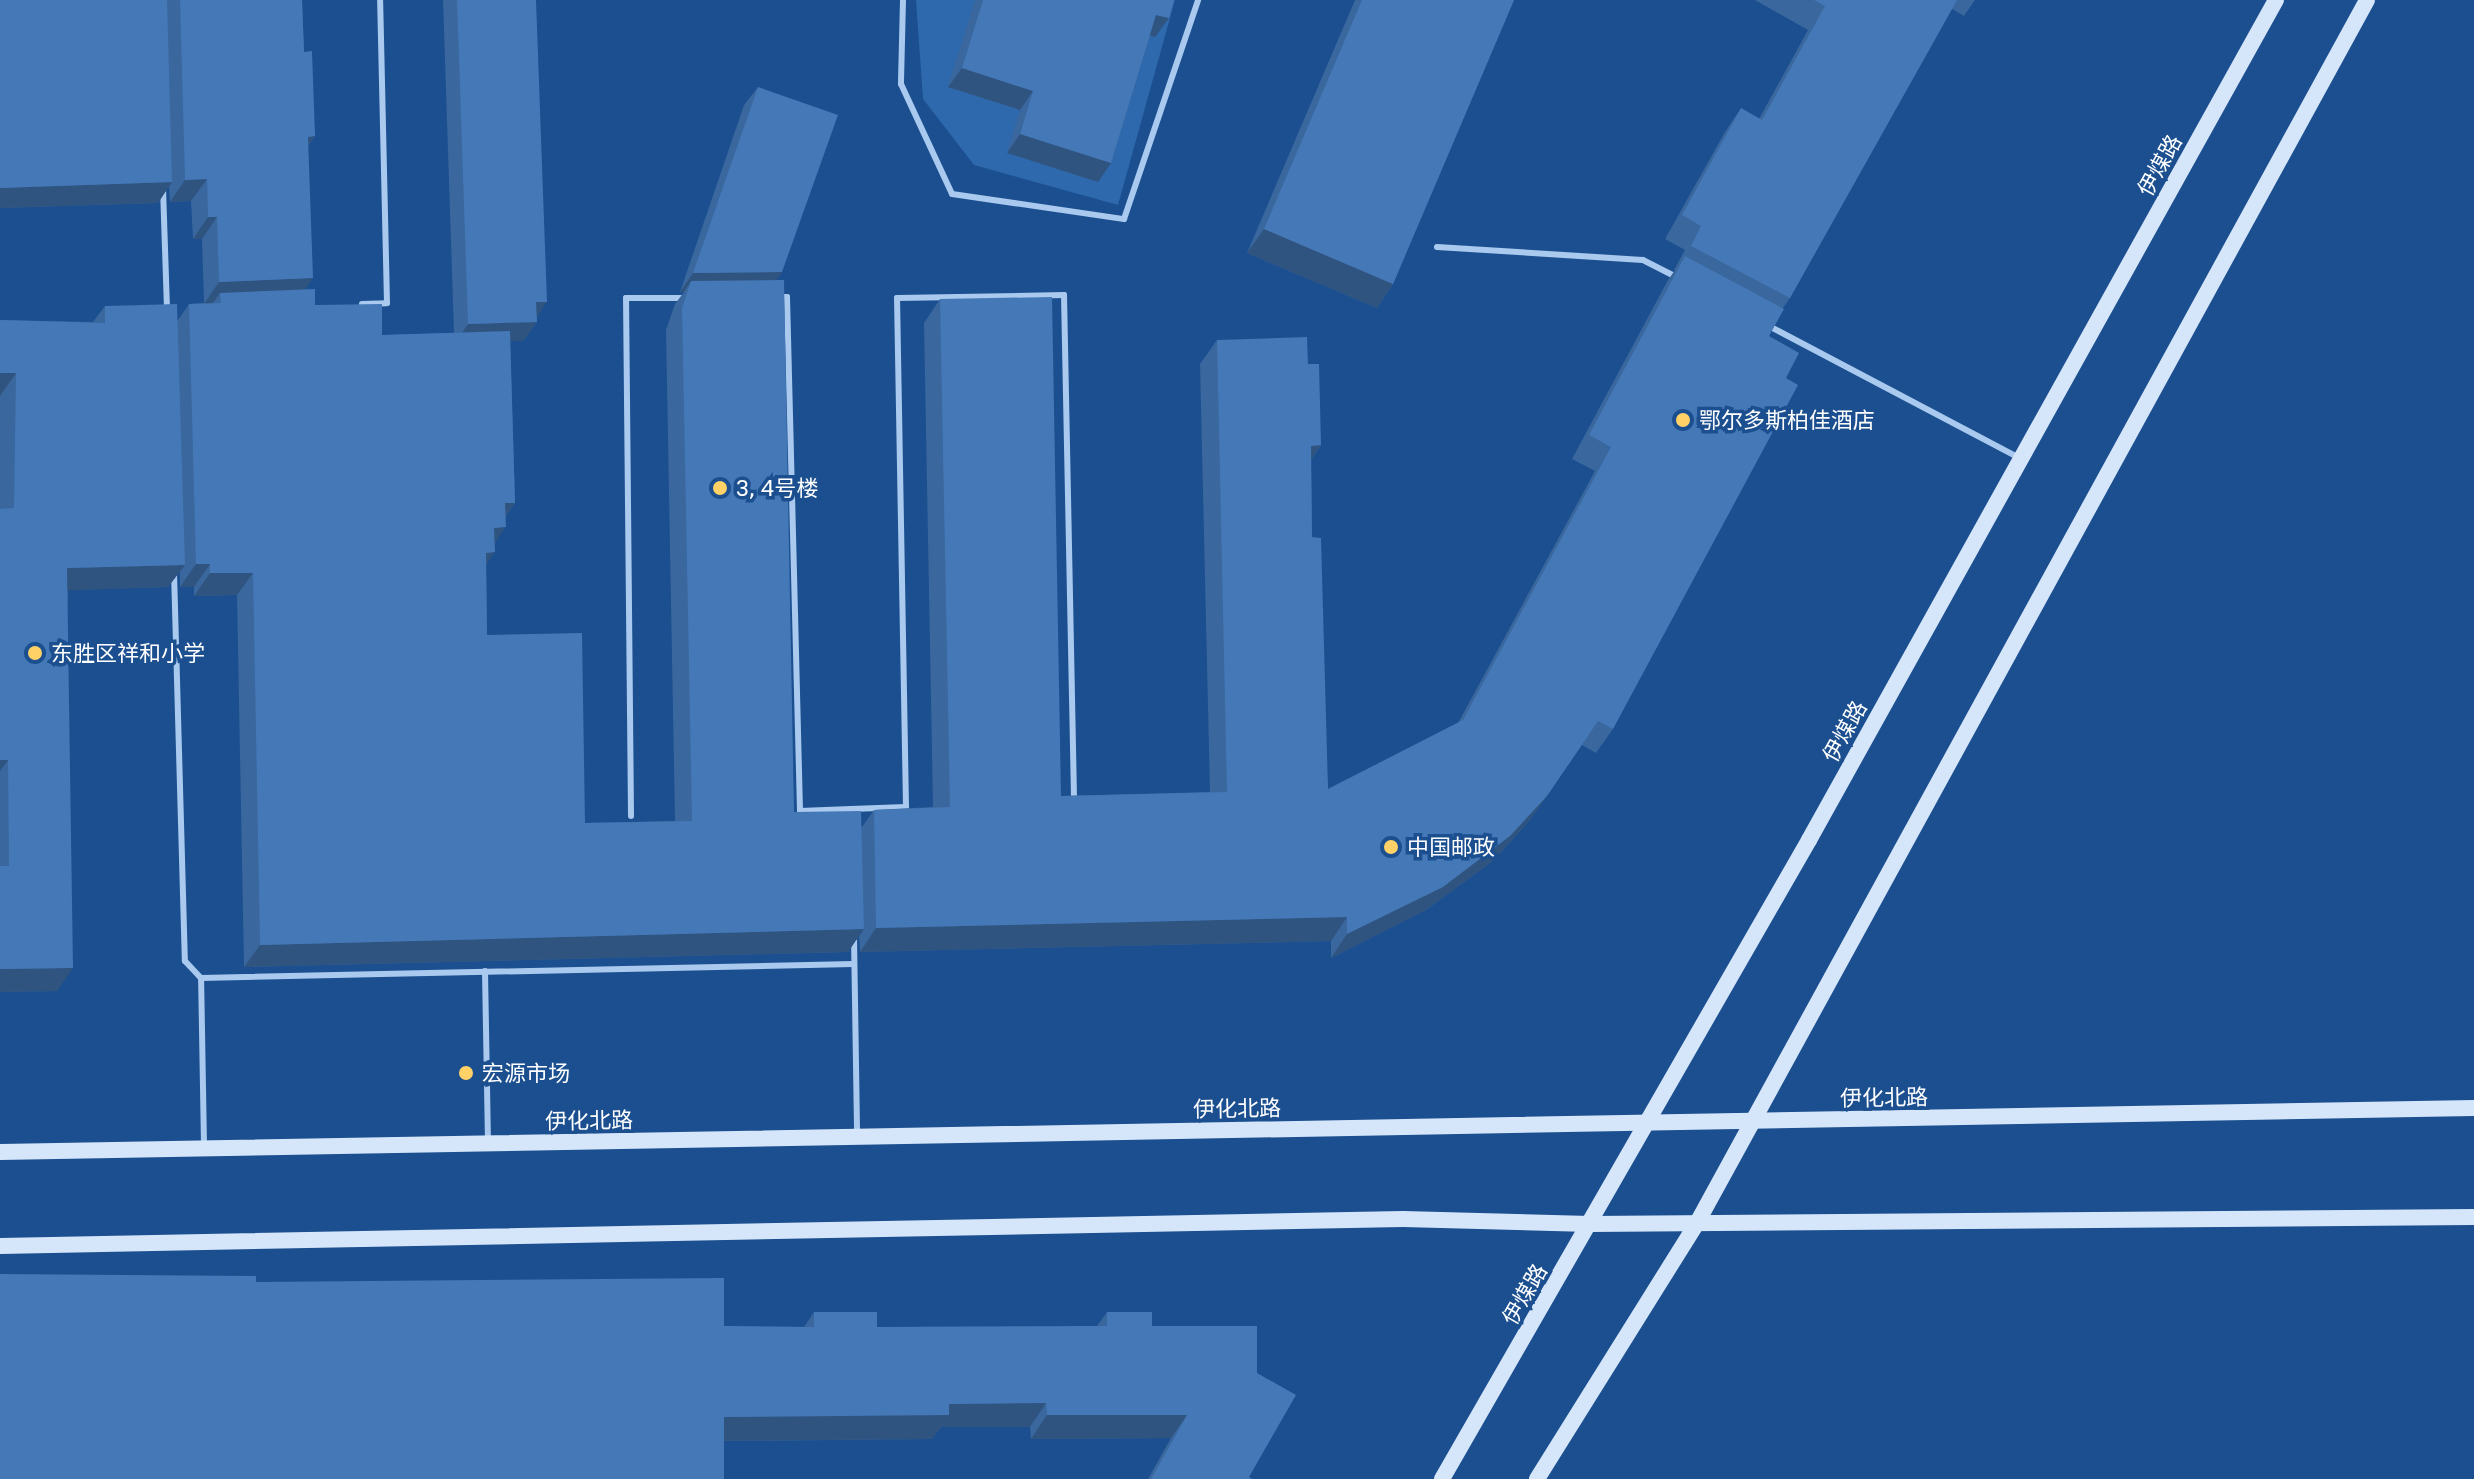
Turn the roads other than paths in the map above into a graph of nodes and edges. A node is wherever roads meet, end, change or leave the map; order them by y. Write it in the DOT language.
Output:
graph roads {
  1 [pos="380,0"];
  2 [pos="903,0"];
  3 [pos="1198,0"];
  4 [pos="2276,0"];
  5 [pos="2367,0"];
  6 [pos="163,171"];
  7 [pos="1437,247"];
  8 [pos="1685,282"];
  9 [pos="773,297"];
  10 [pos="699,298"];
  11 [pos="355,305"];
  12 [pos="167,311"];
  13 [pos="182,311"];
  14 [pos="1755,319"];
  15 [pos="167,327"];
  16 [pos="2021,459"];
  17 [pos="174,565"];
  18 [pos="1074,799"];
  19 [pos="851,809"];
  20 [pos="631,816"];
  21 [pos="852,824"];
  22 [pos="853,933"];
  23 [pos="854,964"];
  24 [pos="485,971"];
  25 [pos="201,978"];
  26 [pos="2474,1108"];
  27 [pos="1753,1121"];
  28 [pos="1646,1123"];
  29 [pos="857,1137"];
  30 [pos="488,1144"];
  31 [pos="204,1148"];
  32 [pos="0,1152"];
  33 [pos="2474,1217"];
  34 [pos="1697,1223"];
  35 [pos="1590,1224"];
  36 [pos="0,1246"];
  37 [pos="1442,1479"];
  38 [pos="1537,1479"];
  1 -- 11 [label="lane"];
  2 -- 3 [label="lane"];
  4 -- 16 [label="street, 伊煤路"];
  5 -- 27 [label="street"];
  6 -- 12 [label="lane"];
  7 -- 8 [label="lane"];
  9 -- 19 [label="lane"];
  10 -- 20 [label="lane"];
  12 -- 13 [label="lane"];
  12 -- 15 [label="lane"];
  14 -- 16 [label="lane"];
  16 -- 28 [label="street, 伊煤路"];
  17 -- 25 [label="lane"];
  18 -- 19 [label="lane"];
  19 -- 21 [label="lane"];
  22 -- 23 [label="lane"];
  23 -- 24 [label="lane"];
  23 -- 29 [label="lane"];
  24 -- 25 [label="lane"];
  24 -- 30 [label="lane"];
  25 -- 31 [label="lane"];
  26 -- 27 [label="street, 伊化北路"];
  27 -- 28 [label="street, 伊化北路"];
  27 -- 34 [label="street"];
  28 -- 29 [label="street, 伊化北路"];
  28 -- 35 [label="street, 伊煤路"];
  29 -- 30 [label="street, 伊化北路"];
  30 -- 31 [label="street, 伊化北路"];
  31 -- 32 [label="street, 伊化北路"];
  33 -- 34 [label="street"];
  34 -- 35 [label="street"];
  34 -- 38 [label="street"];
  35 -- 36 [label="street"];
  35 -- 37 [label="street, 伊煤路"];
}
